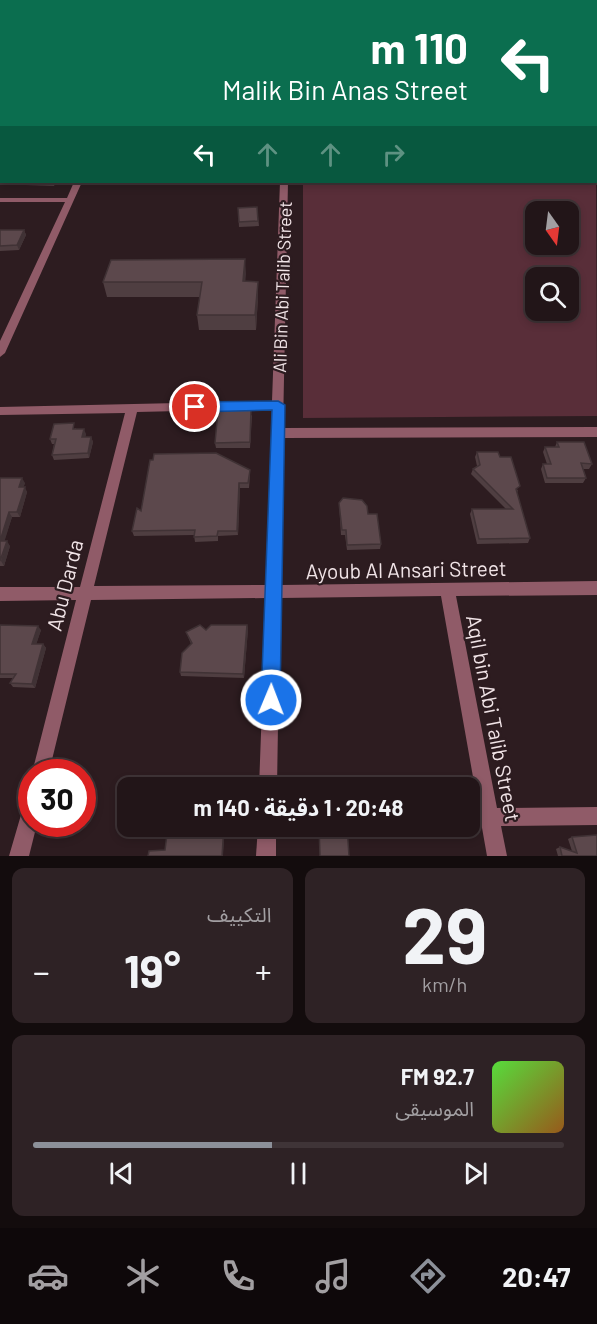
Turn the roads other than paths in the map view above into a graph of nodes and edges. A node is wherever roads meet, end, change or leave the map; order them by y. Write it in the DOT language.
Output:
graph roads {
  1 [pos="78,183"];
  2 [pos="284,183"];
  3 [pos="0,200"];
  4 [pos="69,200"];
  5 [pos="0,353"];
  6 [pos="278,405"];
  7 [pos="132,409"];
  8 [pos="0,411"];
  9 [pos="597,432"];
  10 [pos="278,433"];
  11 [pos="597,588"];
  12 [pos="447,589"];
  13 [pos="273,591"];
  14 [pos="86,593"];
  15 [pos="0,594"];
  16 [pos="43,759"];
  17 [pos="268,777"];
  18 [pos="597,816"];
  19 [pos="490,817"];
  20 [pos="24,837"];
  21 [pos="267,837"];
  22 [pos="19,856"];
  23 [pos="266,856"];
  24 [pos="497,856"];
  1 -- 4 [label="street"];
  2 -- 6 [label="street, Ali Bin Abi Talib Street"];
  3 -- 4 [label="street"];
  4 -- 5 [label="street"];
  6 -- 7 [label="street"];
  6 -- 10 [label="street, Ali Bin Abi Talib Street"];
  7 -- 8 [label="street"];
  7 -- 14 [label="street, Abu Darda"];
  9 -- 10 [label="street"];
  10 -- 13 [label="street, Ali Bin Abi Talib Street"];
  11 -- 12 [label="street, Ayoub Al Ansari Street"];
  12 -- 13 [label="street, Ayoub Al Ansari Street"];
  12 -- 19 [label="street, Aqil bin Abi Talib Street"];
  13 -- 14 [label="street, Ayoub Al Ansari Street"];
  13 -- 17 [label="street, Ali Bin Abi Talib Street"];
  14 -- 15 [label="street, Ayoub Al Ansari Street"];
  14 -- 16 [label="street, Abu Darda"];
  18 -- 19 [label="street"];
  19 -- 24 [label="street, Aqil bin Abi Talib Street"];
  20 -- 22 [label="street"];
  21 -- 23 [label="street"];
}
